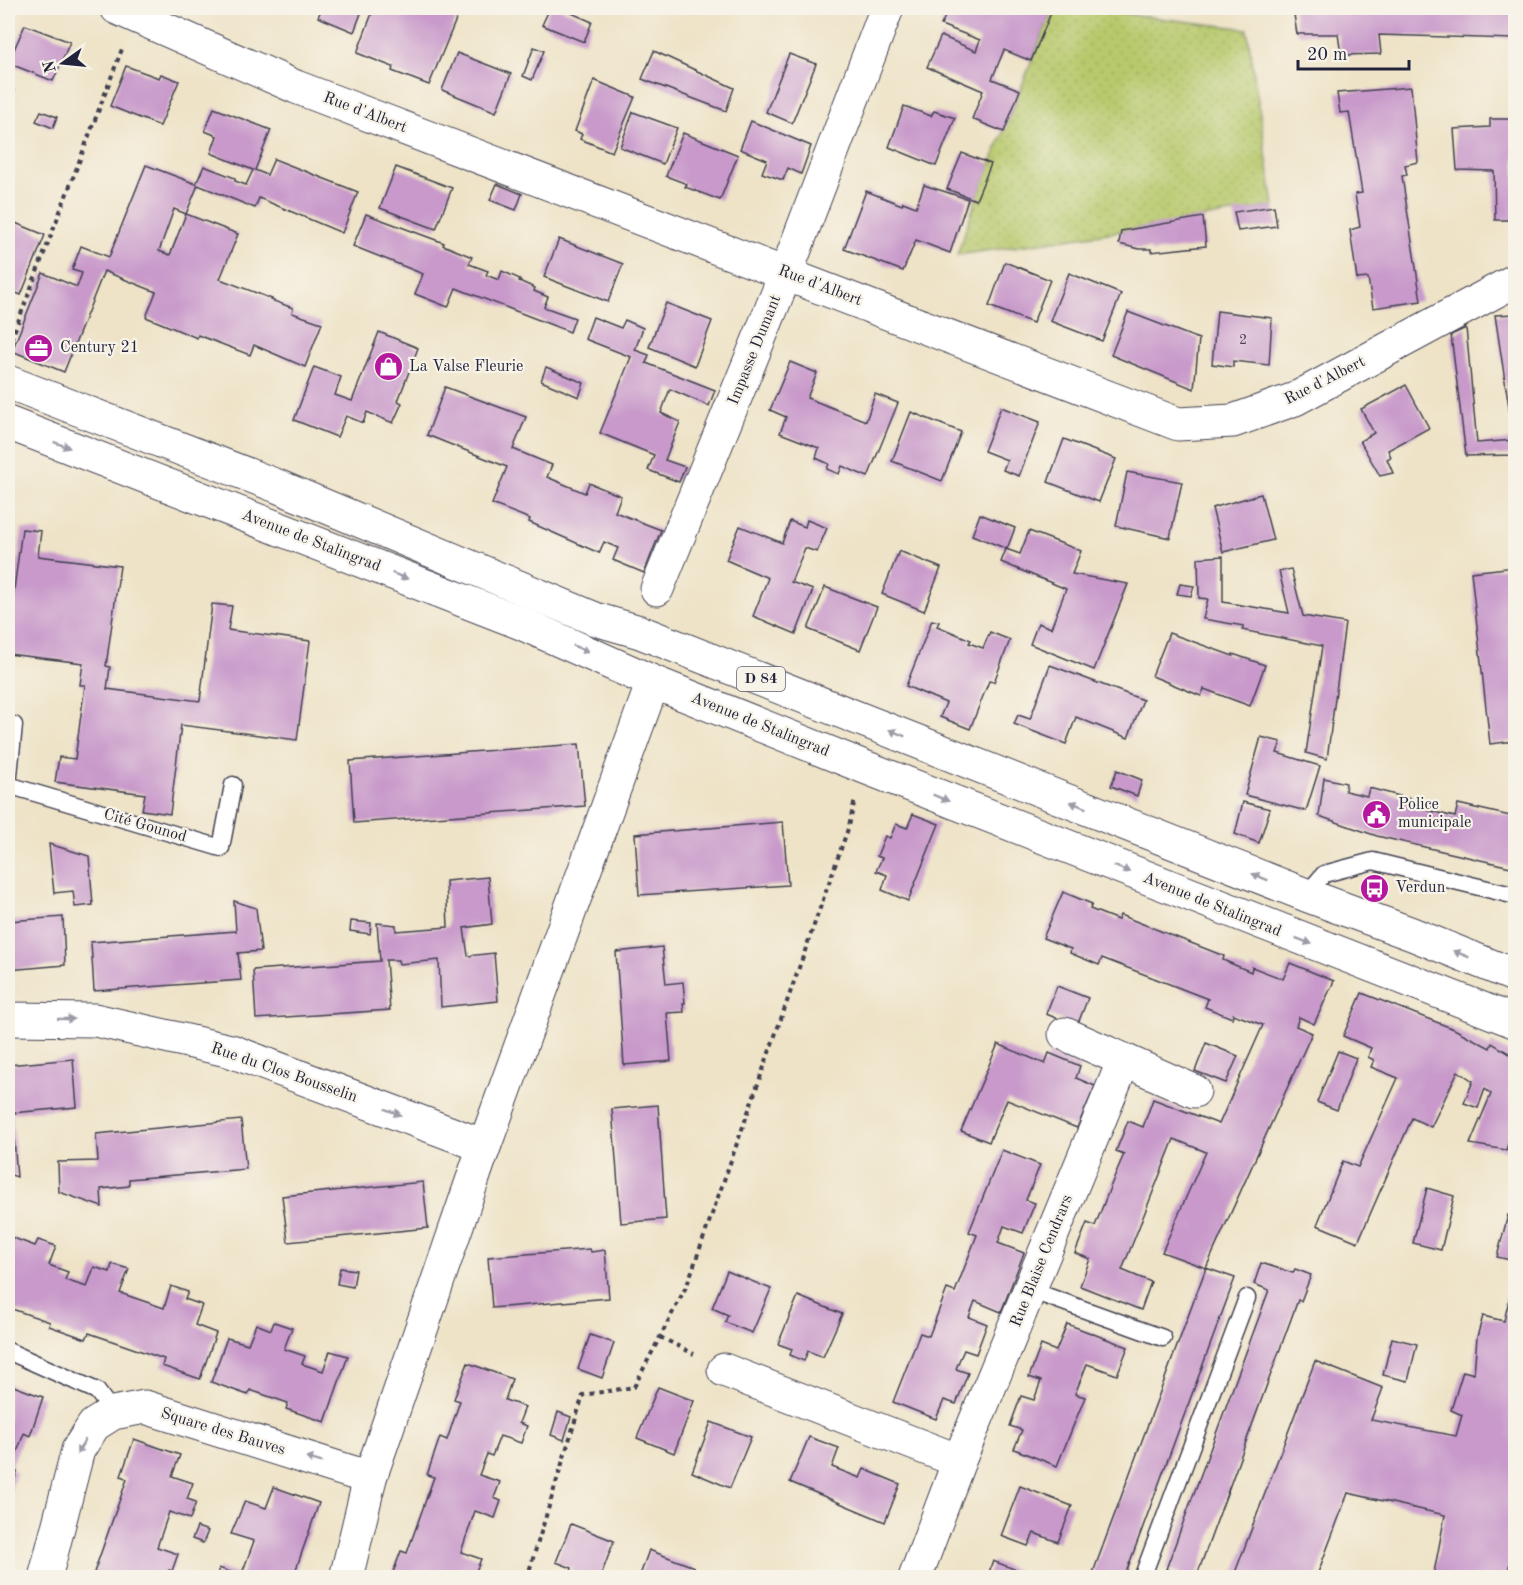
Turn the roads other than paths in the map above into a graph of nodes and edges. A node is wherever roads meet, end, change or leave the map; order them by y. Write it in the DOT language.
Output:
graph roads {
  1 [pos="887,8"];
  2 [pos="126,11"];
  3 [pos="786,273"];
  4 [pos="1515,280"];
  5 [pos="8,382"];
  6 [pos="8,423"];
  7 [pos="657,589"];
  8 [pos="653,682"];
  9 [pos="8,724"];
  10 [pos="8,785"];
  11 [pos="233,785"];
  12 [pos="1306,895"];
  13 [pos="1515,896"];
  14 [pos="1515,976"];
  15 [pos="8,1019"];
  16 [pos="1515,1022"];
  17 [pos="1065,1034"];
  18 [pos="1124,1060"];
  19 [pos="1194,1091"];
  20 [pos="484,1146"];
  21 [pos="1030,1290"];
  22 [pos="1247,1298"];
  23 [pos="1163,1338"];
  24 [pos="8,1351"];
  25 [pos="724,1370"];
  26 [pos="113,1413"];
  27 [pos="959,1461"];
  28 [pos="370,1478"];
  29 [pos="45,1578"];
  30 [pos="346,1578"];
  31 [pos="915,1578"];
  32 [pos="1142,1578"];
  1 -- 3 [label="street, Impasse Dumant"];
  2 -- 3 [label="street, Rue d'Albert"];
  3 -- 4 [label="street, Rue d'Albert"];
  3 -- 7 [label="street, Impasse Dumant"];
  12 -- 5 [label="street, D 84, one-way"];
  6 -- 8 [label="street, Avenue de Stalingrad / D 84, one-way"];
  8 -- 16 [label="street, Avenue de Stalingrad / D 84, one-way"];
  8 -- 20 [label="street"];
  9 -- 10 [label="lane, Cité Gounod"];
  10 -- 11 [label="lane, Cité Gounod"];
  12 -- 13 [label="lane"];
  14 -- 12 [label="street, D 84, one-way"];
  15 -- 20 [label="street, Rue du Clos Bousselin, one-way"];
  17 -- 18 [label="street"];
  18 -- 19 [label="street"];
  18 -- 21 [label="street, Rue Blaise Cendrars"];
  20 -- 28 [label="street"];
  21 -- 23 [label="lane"];
  21 -- 27 [label="street, Rue Blaise Cendrars"];
  22 -- 32 [label="lane"];
  24 -- 26 [label="lane"];
  25 -- 27 [label="street"];
  28 -- 26 [label="street, Square des Bauves, one-way"];
  26 -- 29 [label="street, Square des Bauves, one-way"];
  27 -- 31 [label="street, Rue Blaise Cendrars"];
  28 -- 30 [label="street"];
}
